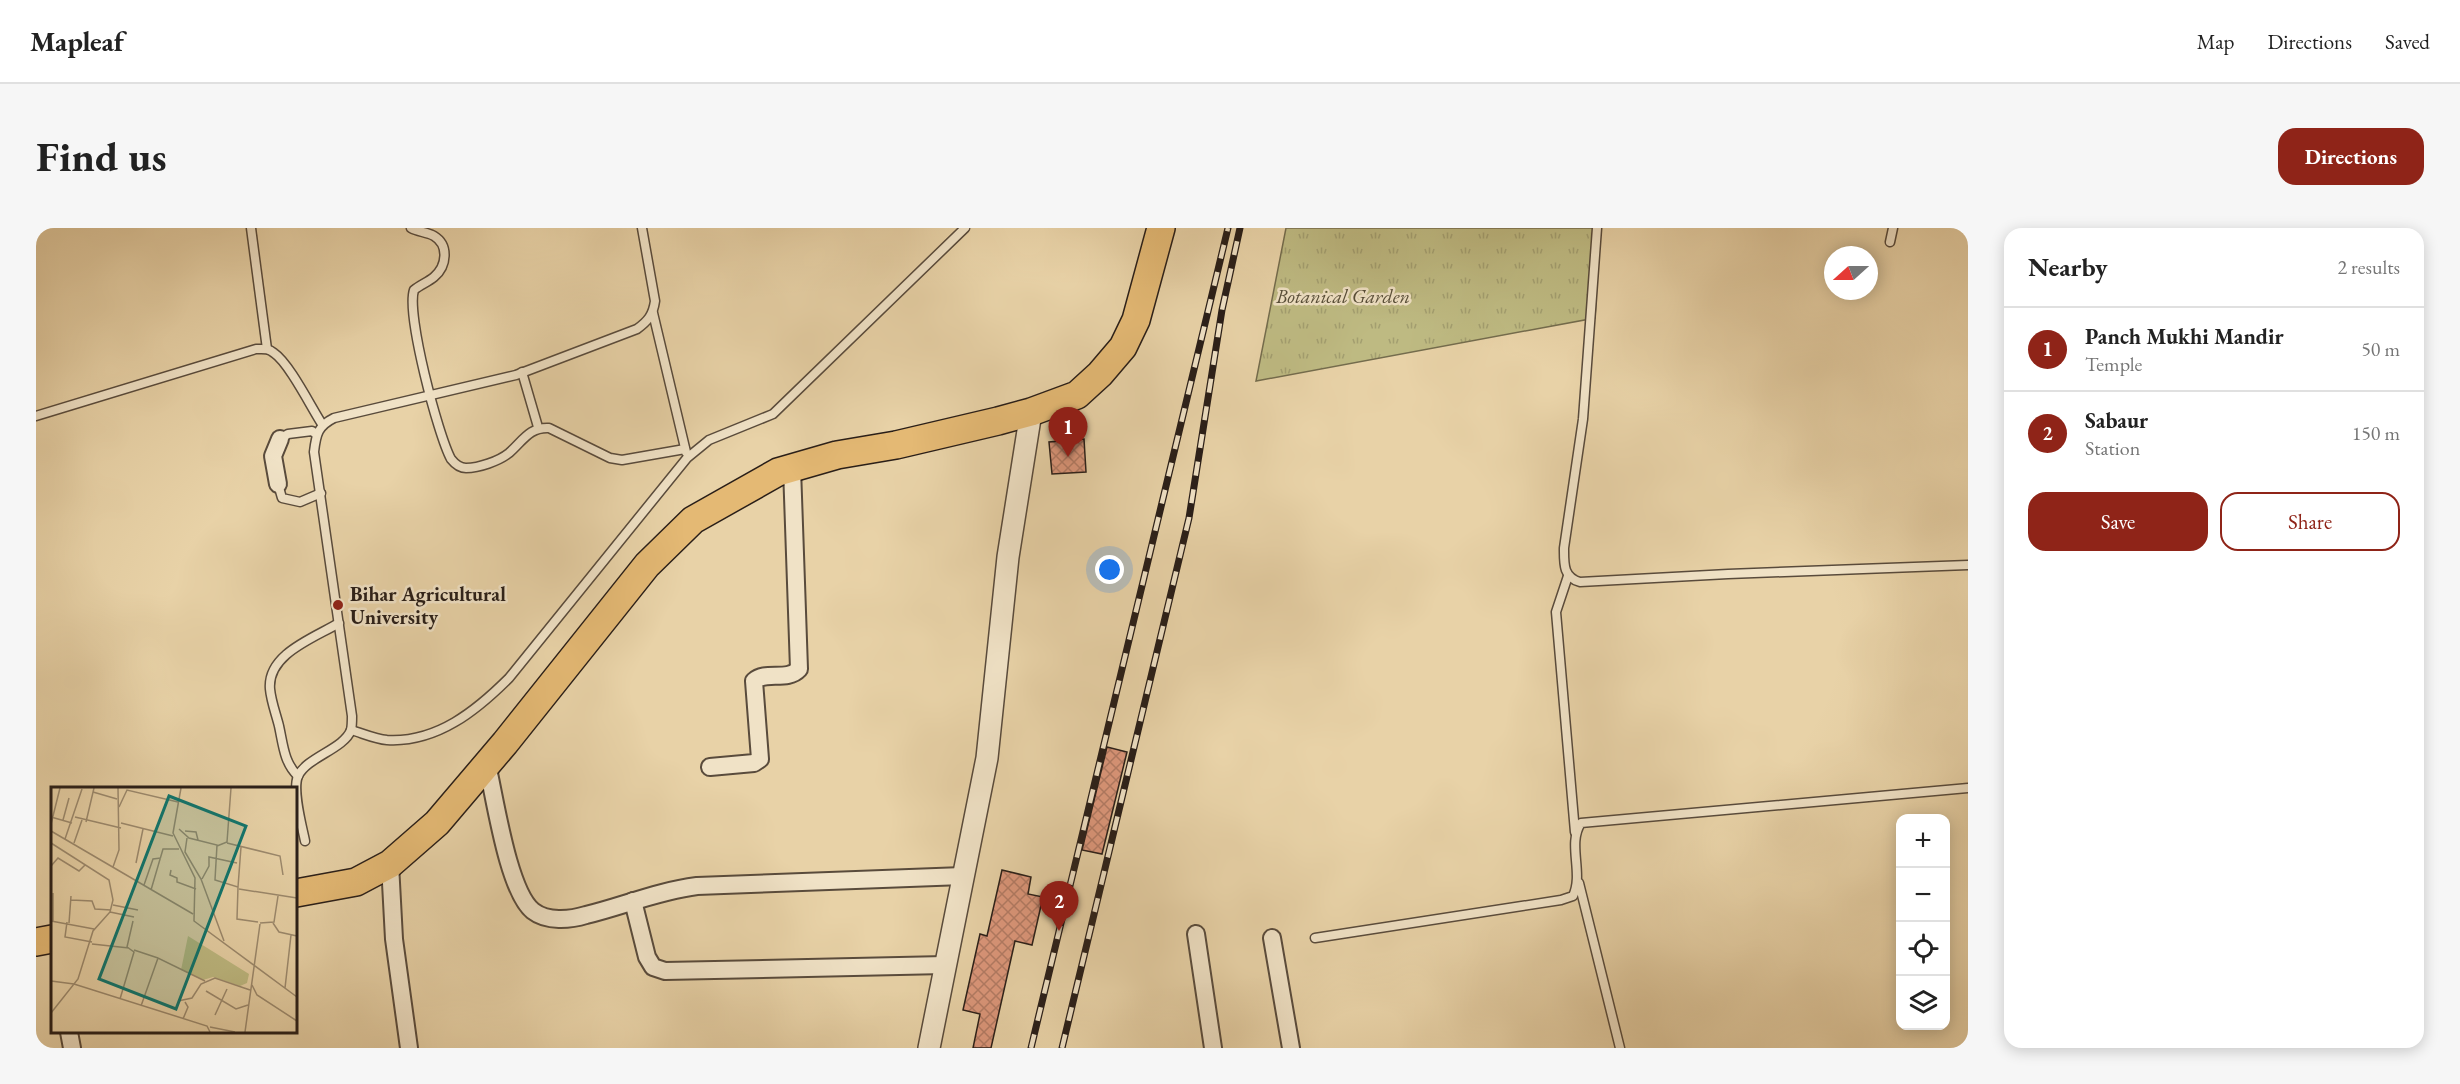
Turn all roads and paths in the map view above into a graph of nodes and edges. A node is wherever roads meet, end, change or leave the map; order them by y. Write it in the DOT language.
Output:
graph roads {
  1 [pos="251,228"];
  2 [pos="411,228"];
  3 [pos="642,228"];
  4 [pos="965,228"];
  5 [pos="1161,228"];
  6 [pos="1597,228"];
  7 [pos="1893,228"];
  8 [pos="1890,242"];
  9 [pos="653,313"];
  10 [pos="267,349"];
  11 [pos="522,372"];
  12 [pos="430,395"];
  13 [pos="1031,412"];
  14 [pos="36,416"];
  15 [pos="322,424"];
  16 [pos="538,427"];
  17 [pos="316,434"];
  18 [pos="280,439"];
  19 [pos="686,454"];
  20 [pos="792,468"];
  21 [pos="278,484"];
  22 [pos="321,493"];
  23 [pos="1968,565"];
  24 [pos="1568,576"];
  25 [pos="339,623"];
  26 [pos="351,730"];
  27 [pos="487,764"];
  28 [pos="710,767"];
  29 [pos="298,776"];
  30 [pos="296,787"];
  31 [pos="1968,788"];
  32 [pos="297,792"];
  33 [pos="1575,832"];
  34 [pos="305,842"];
  35 [pos="390,864"];
  36 [pos="963,876"];
  37 [pos="1578,879"];
  38 [pos="297,893"];
  39 [pos="633,901"];
  40 [pos="1196,933"];
  41 [pos="1272,938"];
  42 [pos="1315,938"];
  43 [pos="51,939"];
  44 [pos="36,942"];
  45 [pos="945,965"];
  46 [pos="69,1033"];
  47 [pos="72,1048"];
  48 [pos="409,1048"];
  49 [pos="929,1048"];
  50 [pos="1213,1048"];
  51 [pos="1291,1048"];
  52 [pos="1620,1048"];
  1 -- 10 [label="lane"];
  2 -- 12 [label="lane"];
  3 -- 9 [label="lane"];
  4 -- 19 [label="lane"];
  5 -- 13 [label="highway"];
  6 -- 24 [label="lane"];
  7 -- 8 [label="lane"];
  9 -- 11 [label="lane"];
  9 -- 19 [label="lane"];
  10 -- 14 [label="lane"];
  10 -- 15 [label="lane"];
  11 -- 12 [label="lane"];
  11 -- 16 [label="lane"];
  12 -- 15 [label="lane"];
  12 -- 16 [label="lane"];
  13 -- 20 [label="highway"];
  13 -- 36 [label="street"];
  15 -- 17 [label="lane"];
  16 -- 19 [label="lane"];
  17 -- 18 [label="lane"];
  17 -- 22 [label="lane"];
  18 -- 21 [label="street"];
  19 -- 26 [label="lane"];
  20 -- 27 [label="highway"];
  20 -- 28 [label="street"];
  21 -- 22 [label="lane"];
  22 -- 25 [label="lane"];
  23 -- 24 [label="lane"];
  24 -- 33 [label="lane"];
  25 -- 26 [label="lane"];
  25 -- 29 [label="lane"];
  26 -- 29 [label="lane"];
  27 -- 35 [label="highway"];
  27 -- 39 [label="street"];
  29 -- 30 [label="lane"];
  31 -- 33 [label="lane"];
  32 -- 34 [label="lane"];
  33 -- 37 [label="lane"];
  35 -- 38 [label="highway"];
  35 -- 48 [label="street"];
  36 -- 39 [label="street"];
  36 -- 45 [label="street"];
  37 -- 42 [label="lane"];
  37 -- 52 [label="lane"];
  39 -- 45 [label="street"];
  40 -- 50 [label="street"];
  41 -- 51 [label="street"];
  43 -- 44 [label="highway"];
  45 -- 49 [label="street"];
  46 -- 47 [label="street"];
}
